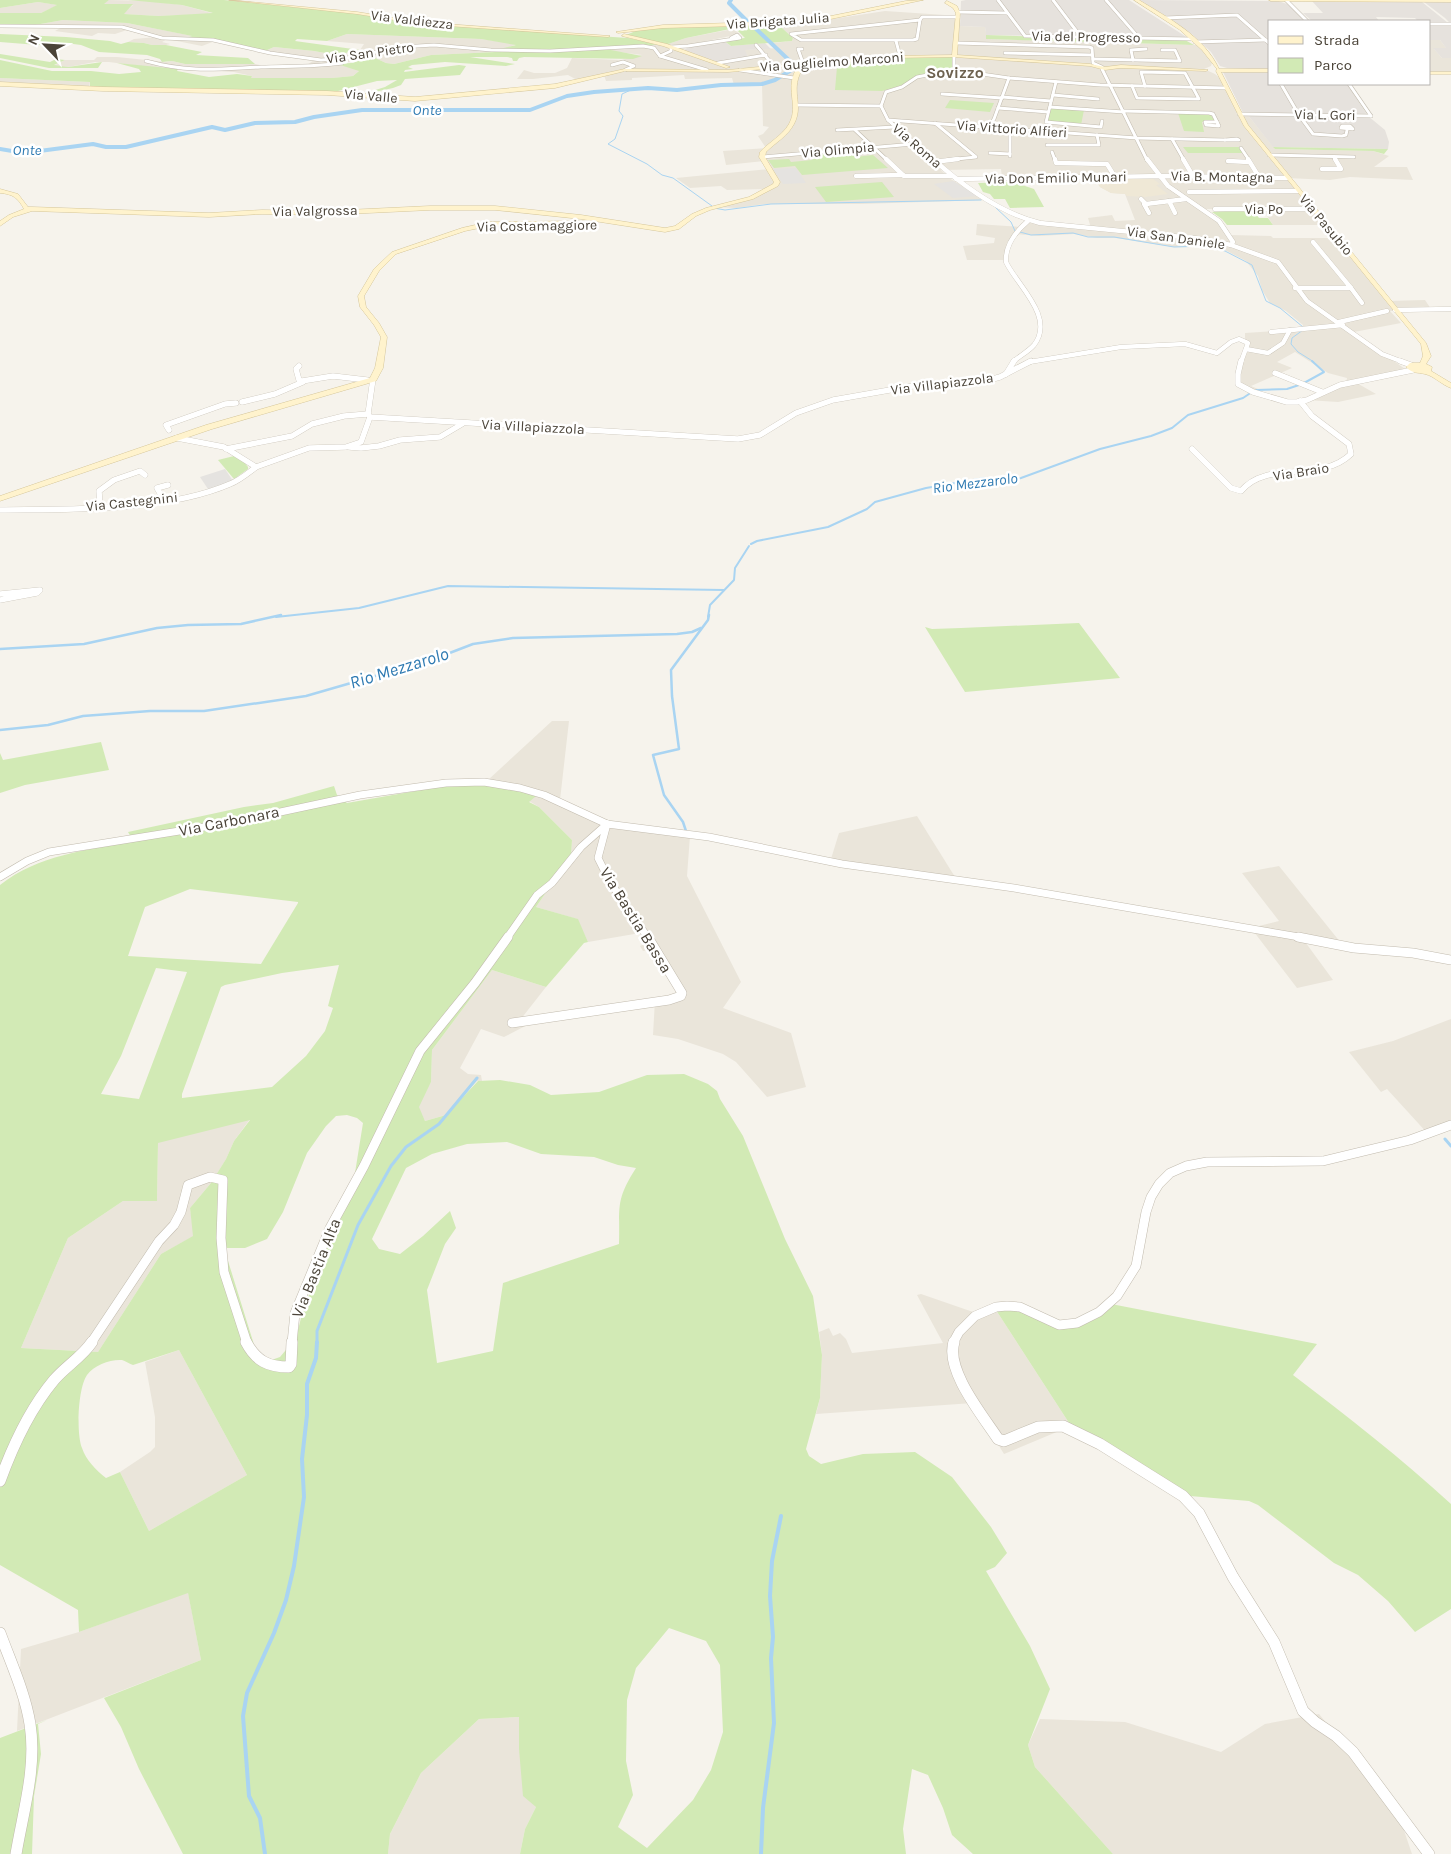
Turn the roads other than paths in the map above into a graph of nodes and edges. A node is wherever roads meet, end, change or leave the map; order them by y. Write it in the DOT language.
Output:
graph roads {
  1 [pos="232,0"];
  2 [pos="921,0"];
  3 [pos="940,0"];
  4 [pos="998,0"];
  5 [pos="1052,0"];
  6 [pos="1106,0"];
  7 [pos="1271,0"];
  8 [pos="1286,0"];
  9 [pos="1136,1"];
  10 [pos="1451,1"];
  11 [pos="957,9"];
  12 [pos="1007,13"];
  13 [pos="1165,18"];
  14 [pos="920,20"];
  15 [pos="1306,20"];
  16 [pos="1431,24"];
  17 [pos="1451,24"];
  18 [pos="0,26"];
  19 [pos="621,34"];
  20 [pos="1081,37"];
  21 [pos="730,38"];
  22 [pos="1139,38"];
  23 [pos="896,40"];
  24 [pos="1193,40"];
  25 [pos="1266,40"];
  26 [pos="796,42"];
  27 [pos="956,43"];
  28 [pos="756,45"];
  29 [pos="1006,45"];
  30 [pos="671,47"];
  31 [pos="683,49"];
  32 [pos="1146,49"];
  33 [pos="1162,50"];
  34 [pos="1005,53"];
  35 [pos="368,54"];
  36 [pos="766,55"];
  37 [pos="660,56"];
  38 [pos="900,56"];
  39 [pos="954,56"];
  40 [pos="1093,57"];
  41 [pos="1002,59"];
  42 [pos="1211,59"];
  43 [pos="1133,60"];
  44 [pos="146,61"];
  45 [pos="718,63"];
  46 [pos="800,64"];
  47 [pos="612,65"];
  48 [pos="774,66"];
  49 [pos="1105,68"];
  50 [pos="1207,69"];
  51 [pos="1218,69"];
  52 [pos="625,70"];
  53 [pos="707,70"];
  54 [pos="740,70"];
  55 [pos="954,70"];
  56 [pos="1268,71"];
  57 [pos="1431,73"];
  58 [pos="1451,74"];
  59 [pos="794,78"];
  60 [pos="1008,78"];
  61 [pos="1223,80"];
  62 [pos="1056,82"];
  63 [pos="0,84"];
  64 [pos="1282,85"];
  65 [pos="1288,85"];
  66 [pos="1350,85"];
  67 [pos="1111,86"];
  68 [pos="1132,86"];
  69 [pos="1146,86"];
  70 [pos="1193,88"];
  71 [pos="1226,88"];
  72 [pos="942,94"];
  73 [pos="1053,95"];
  74 [pos="1002,98"];
  75 [pos="1098,99"];
  76 [pos="1291,100"];
  77 [pos="1052,101"];
  78 [pos="1296,101"];
  79 [pos="795,105"];
  80 [pos="881,106"];
  81 [pos="1050,107"];
  82 [pos="998,108"];
  83 [pos="1123,111"];
  84 [pos="1048,112"];
  85 [pos="1239,114"];
  86 [pos="1299,115"];
  87 [pos="1304,115"];
  88 [pos="888,120"];
  89 [pos="1102,121"];
  90 [pos="1305,121"];
  91 [pos="1217,122"];
  92 [pos="934,123"];
  93 [pos="895,127"];
  94 [pos="989,127"];
  95 [pos="1010,129"];
  96 [pos="837,130"];
  97 [pos="855,130"];
  98 [pos="1347,130"];
  99 [pos="1097,135"];
  100 [pos="1137,138"];
  101 [pos="1172,139"];
  102 [pos="1225,140"];
  103 [pos="914,144"];
  104 [pos="1047,145"];
  105 [pos="874,148"];
  106 [pos="1240,148"];
  107 [pos="1052,152"];
  108 [pos="1269,155"];
  109 [pos="762,156"];
  110 [pos="1334,157"];
  111 [pos="1354,157"];
  112 [pos="976,158"];
  113 [pos="1228,161"];
  114 [pos="934,162"];
  115 [pos="1249,162"];
  116 [pos="921,169"];
  117 [pos="910,170"];
  118 [pos="1322,170"];
  119 [pos="936,172"];
  120 [pos="903,175"];
  121 [pos="856,176"];
  122 [pos="916,176"];
  123 [pos="928,176"];
  124 [pos="941,176"];
  125 [pos="1158,176"];
  126 [pos="1192,176"];
  127 [pos="1115,177"];
  128 [pos="1259,177"];
  129 [pos="954,178"];
  130 [pos="1287,178"];
  131 [pos="0,191"];
  132 [pos="1298,191"];
  133 [pos="1189,192"];
  134 [pos="1141,199"];
  135 [pos="1186,199"];
  136 [pos="1169,201"];
  137 [pos="1144,204"];
  138 [pos="1313,209"];
  139 [pos="32,210"];
  140 [pos="1215,210"];
  141 [pos="1149,213"];
  142 [pos="1174,213"];
  143 [pos="1021,218"];
  144 [pos="1028,221"];
  145 [pos="0,224"];
  146 [pos="637,228"];
  147 [pos="1314,242"];
  148 [pos="1231,245"];
  149 [pos="1295,288"];
  150 [pos="1351,288"];
  151 [pos="1362,303"];
  152 [pos="1451,309"];
  153 [pos="1395,310"];
  154 [pos="1387,311"];
  155 [pos="1341,323"];
  156 [pos="1290,330"];
  157 [pos="1271,332"];
  158 [pos="1246,349"];
  159 [pos="299,366"];
  160 [pos="1412,368"];
  161 [pos="1424,368"];
  162 [pos="1275,373"];
  163 [pos="1006,374"];
  164 [pos="370,379"];
  165 [pos="303,382"];
  166 [pos="1451,386"];
  167 [pos="1322,392"];
  168 [pos="1300,402"];
  169 [pos="369,416"];
  170 [pos="464,423"];
  171 [pos="169,430"];
  172 [pos="177,438"];
  173 [pos="346,447"];
  174 [pos="225,449"];
  175 [pos="1192,449"];
  176 [pos="256,467"];
  177 [pos="145,475"];
  178 [pos="168,485"];
  179 [pos="0,499"];
  180 [pos="164,500"];
  181 [pos="100,506"];
  182 [pos="0,510"];
  183 [pos="0,594"];
  184 [pos="0,600"];
  185 [pos="608,824"];
  186 [pos="0,877"];
  187 [pos="1451,960"];
  188 [pos="512,1024"];
  189 [pos="1451,1125"];
  190 [pos="0,1481"];
  191 [pos="0,1633"];
  192 [pos="16,1854"];
  193 [pos="1429,1854"];
  1 -- 19 [label="street, Via Valdiezza"];
  2 -- 19 [label="street, Via Brigata Julia"];
  3 -- 11 [label="street"];
  4 -- 12 [label="street, Via del Progresso"];
  5 -- 20 [label="street"];
  6 -- 22 [label="street"];
  7 -- 8 [label="street"];
  8 -- 10 [label="street"];
  8 -- 15 [label="street"];
  9 -- 13 [label="street, Via Pasubio"];
  11 -- 12 [label="street"];
  11 -- 14 [label="street"];
  11 -- 27 [label="street"];
  12 -- 20 [label="street, Via del Progresso"];
  13 -- 24 [label="street, Via Pasubio"];
  13 -- 25 [label="street"];
  14 -- 23 [label="street"];
  14 -- 26 [label="street"];
  16 -- 17 [label="street"];
  18 -- 35 [label="street, Via San Pietro"];
  19 -- 30 [label="street"];
  20 -- 22 [label="street, Via del Progresso"];
  21 -- 31 [label="street"];
  22 -- 24 [label="street, Via del Progresso"];
  23 -- 26 [label="street"];
  23 -- 38 [label="street"];
  24 -- 25 [label="street, Via del Progresso"];
  24 -- 42 [label="street, Via Pasubio"];
  26 -- 46 [label="street"];
  27 -- 29 [label="street"];
  27 -- 39 [label="street"];
  28 -- 36 [label="street"];
  29 -- 34 [label="street"];
  29 -- 40 [label="street"];
  30 -- 31 [label="street"];
  30 -- 37 [label="street"];
  31 -- 45 [label="street"];
  32 -- 43 [label="street"];
  33 -- 43 [label="street"];
  34 -- 40 [label="street"];
  34 -- 41 [label="street"];
  35 -- 37 [label="street, Via San Pietro"];
  35 -- 44 [label="street"];
  36 -- 45 [label="street"];
  36 -- 48 [label="street"];
  37 -- 53 [label="street, Via San Pietro"];
  38 -- 39 [label="street, Via Guglielmo Marconi"];
  38 -- 46 [label="street, Via Guglielmo Marconi"];
  39 -- 41 [label="street, Via Guglielmo Marconi"];
  39 -- 55 [label="street"];
  40 -- 43 [label="street"];
  40 -- 49 [label="street"];
  41 -- 49 [label="street, Via Guglielmo Marconi"];
  42 -- 50 [label="street"];
  42 -- 51 [label="street, Via Pasubio"];
  45 -- 54 [label="street"];
  46 -- 48 [label="street, Via Guglielmo Marconi"];
  46 -- 59 [label="street"];
  47 -- 52 [label="street"];
  48 -- 54 [label="street, Via Guglielmo Marconi"];
  49 -- 50 [label="street"];
  49 -- 67 [label="street"];
  50 -- 51 [label="street"];
  50 -- 61 [label="street"];
  51 -- 56 [label="street"];
  51 -- 61 [label="street, Via Pasubio"];
  52 -- 53 [label="street, Via Valle"];
  52 -- 63 [label="street, Via Valle"];
  53 -- 54 [label="street, Via Valle"];
  54 -- 59 [label="street"];
  55 -- 60 [label="street, Via Roma"];
  55 -- 80 [label="street, Via Roma"];
  57 -- 58 [label="street"];
  59 -- 79 [label="street"];
  60 -- 62 [label="street, Via Roma"];
  60 -- 74 [label="street"];
  61 -- 71 [label="street, Via Pasubio"];
  62 -- 67 [label="street, Via Roma"];
  62 -- 73 [label="street"];
  64 -- 76 [label="street"];
  65 -- 78 [label="street"];
  66 -- 87 [label="street, Via L. Gori"];
  67 -- 68 [label="street, Via Roma"];
  67 -- 83 [label="street"];
  68 -- 69 [label="street, Via Roma"];
  68 -- 70 [label="street"];
  69 -- 70 [label="street, Via Roma"];
  69 -- 70 [label="street"];
  70 -- 71 [label="street, Via Roma"];
  71 -- 85 [label="street, Via Pasubio"];
  72 -- 74 [label="street"];
  73 -- 75 [label="street"];
  73 -- 77 [label="street"];
  74 -- 77 [label="street"];
  74 -- 82 [label="street"];
  76 -- 78 [label="street"];
  76 -- 86 [label="street"];
  77 -- 81 [label="street"];
  78 -- 87 [label="street"];
  79 -- 80 [label="street"];
  79 -- 109 [label="street"];
  80 -- 88 [label="street, Via Roma"];
  81 -- 83 [label="street"];
  81 -- 84 [label="street"];
  82 -- 84 [label="street"];
  82 -- 94 [label="street"];
  83 -- 91 [label="street"];
  83 -- 100 [label="street"];
  84 -- 89 [label="street"];
  85 -- 86 [label="street, Via L. Gori"];
  85 -- 108 [label="street, Via Pasubio"];
  86 -- 87 [label="street, Via L. Gori"];
  86 -- 90 [label="street"];
  87 -- 90 [label="street"];
  88 -- 92 [label="street, Via Vittorio Alfieri"];
  88 -- 93 [label="street, Via Roma"];
  90 -- 98 [label="street"];
  92 -- 94 [label="street, Via Vittorio Alfieri"];
  92 -- 112 [label="street"];
  93 -- 97 [label="street"];
  93 -- 103 [label="street, Via Roma"];
  94 -- 95 [label="street, Via Vittorio Alfieri"];
  95 -- 99 [label="street, Via Vittorio Alfieri"];
  95 -- 112 [label="street"];
  96 -- 97 [label="street"];
  97 -- 105 [label="street"];
  99 -- 100 [label="street, Via Vittorio Alfieri"];
  99 -- 104 [label="street"];
  100 -- 101 [label="street, Via Vittorio Alfieri"];
  100 -- 125 [label="street"];
  101 -- 102 [label="street, Via Vittorio Alfieri"];
  101 -- 126 [label="street"];
  103 -- 105 [label="street, Via Olimpia"];
  103 -- 114 [label="street, Via Roma"];
  105 -- 109 [label="street, Via Olimpia"];
  105 -- 120 [label="street"];
  106 -- 115 [label="street"];
  107 -- 127 [label="street"];
  108 -- 110 [label="street"];
  108 -- 130 [label="street, Via Pasubio"];
  109 -- 146 [label="street"];
  110 -- 111 [label="street"];
  110 -- 118 [label="street"];
  112 -- 114 [label="street"];
  113 -- 115 [label="street"];
  114 -- 129 [label="street, Via Roma"];
  115 -- 128 [label="street"];
  116 -- 123 [label="street"];
  117 -- 122 [label="street"];
  119 -- 124 [label="street"];
  120 -- 121 [label="street, Via Don Emilio Munari"];
  120 -- 122 [label="street, Via Don Emilio Munari"];
  122 -- 123 [label="street, Via Don Emilio Munari"];
  123 -- 124 [label="street, Via Don Emilio Munari"];
  124 -- 129 [label="street, Via Don Emilio Munari"];
  125 -- 126 [label="street, Via B. Montagna"];
  125 -- 127 [label="street, Via Don Emilio Munari"];
  125 -- 135 [label="street"];
  126 -- 128 [label="street, Via B. Montagna"];
  127 -- 129 [label="street, Via Don Emilio Munari"];
  128 -- 130 [label="street, Via B. Montagna"];
  129 -- 143 [label="street, Via Roma"];
  130 -- 132 [label="street, Via Pasubio"];
  131 -- 139 [label="street"];
  132 -- 133 [label="street"];
  132 -- 138 [label="street, Via Pasubio"];
  134 -- 137 [label="street"];
  135 -- 136 [label="street"];
  135 -- 148 [label="street"];
  136 -- 137 [label="street"];
  136 -- 142 [label="street"];
  137 -- 141 [label="street"];
  138 -- 140 [label="street, Via Po"];
  138 -- 153 [label="street, Via Pasubio"];
  139 -- 145 [label="street, Via Valgrossa"];
  139 -- 146 [label="street, Via Valgrossa"];
  143 -- 144 [label="street, Via San Daniele"];
  144 -- 148 [label="street, Via San Daniele"];
  144 -- 163 [label="street"];
  146 -- 164 [label="street, Via Costamaggiore"];
  147 -- 150 [label="street"];
  148 -- 149 [label="street, Via San Daniele"];
  149 -- 150 [label="street"];
  149 -- 155 [label="street, Via San Daniele"];
  150 -- 151 [label="street"];
  152 -- 153 [label="street"];
  153 -- 161 [label="street, Via Pasubio"];
  154 -- 155 [label="street"];
  155 -- 156 [label="street"];
  155 -- 160 [label="street, Via San Daniele"];
  156 -- 157 [label="street"];
  156 -- 158 [label="street"];
  158 -- 163 [label="street, Via Villapiazzola"];
  158 -- 168 [label="street"];
  159 -- 165 [label="street"];
  160 -- 161 [label="street"];
  160 -- 167 [label="street"];
  161 -- 166 [label="street"];
  162 -- 167 [label="street"];
  163 -- 170 [label="street, Via Villapiazzola"];
  164 -- 165 [label="street"];
  164 -- 169 [label="street, Via Costamaggiore"];
  164 -- 172 [label="street"];
  165 -- 171 [label="street"];
  167 -- 168 [label="street"];
  168 -- 175 [label="street, Via Braio"];
  169 -- 170 [label="street, Via Villapiazzola"];
  169 -- 173 [label="street"];
  169 -- 174 [label="street"];
  170 -- 173 [label="street, Via Castegnini"];
  172 -- 174 [label="street"];
  172 -- 179 [label="street"];
  173 -- 176 [label="street, Via Castegnini"];
  174 -- 176 [label="street"];
  176 -- 180 [label="street, Via Castegnini"];
  177 -- 181 [label="street"];
  178 -- 180 [label="street"];
  180 -- 181 [label="street, Via Castegnini"];
  181 -- 182 [label="street, Via Castegnini"];
  183 -- 184 [label="street"];
  185 -- 186 [label="street, Via Carbonara"];
  185 -- 187 [label="street"];
  185 -- 188 [label="street, Via Bastia Bassa"];
  185 -- 190 [label="street, Via Bastia Alta"];
  189 -- 193 [label="street"];
  191 -- 192 [label="street"];
}
